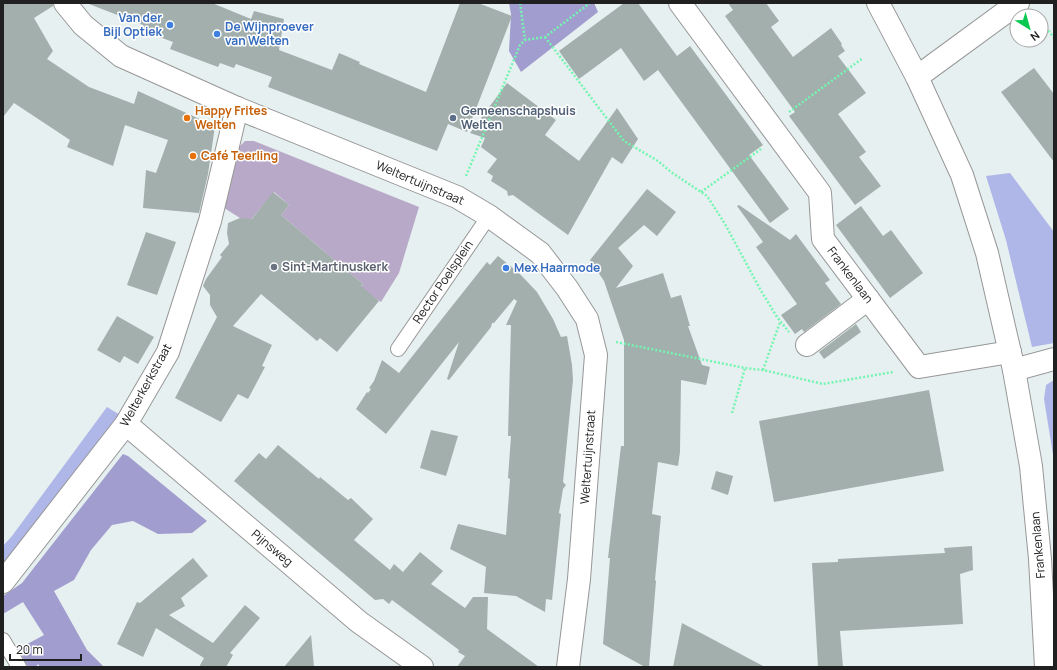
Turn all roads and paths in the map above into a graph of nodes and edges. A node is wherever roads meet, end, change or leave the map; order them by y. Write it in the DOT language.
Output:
graph roads {
  1 [pos="65,3"];
  2 [pos="520,3"];
  3 [pos="590,3"];
  4 [pos="680,3"];
  5 [pos="878,3"];
  6 [pos="1018,3"];
  7 [pos="545,37"];
  8 [pos="525,40"];
  9 [pos="863,58"];
  10 [pos="917,77"];
  11 [pos="238,108"];
  12 [pos="774,131"];
  13 [pos="701,192"];
  14 [pos="457,197"];
  15 [pos="489,216"];
  16 [pos="868,299"];
  17 [pos="780,321"];
  18 [pos="592,339"];
  19 [pos="807,345"];
  20 [pos="398,349"];
  21 [pos="1054,359"];
  22 [pos="1012,361"];
  23 [pos="919,367"];
  24 [pos="745,368"];
  25 [pos="764,370"];
  26 [pos="732,413"];
  27 [pos="126,424"];
  28 [pos="3,582"];
  29 [pos="3,640"];
  30 [pos="19,667"];
  31 [pos="422,667"];
  32 [pos="568,667"];
  33 [pos="1046,667"];
  1 -- 11 [label="street, Weltertuijnstraat"];
  2 -- 8 [label="path"];
  3 -- 7 [label="path"];
  4 -- 12 [label="street, Frankenlaan"];
  5 -- 10 [label="street, Frankenlaan"];
  6 -- 10 [label="street"];
  7 -- 8 [label="path"];
  7 -- 13 [label="path"];
  8 -- 14 [label="path"];
  9 -- 12 [label="path"];
  10 -- 22 [label="street, Frankenlaan"];
  11 -- 14 [label="street, Weltertuijnstraat"];
  11 -- 27 [label="street, Welterkerkstraat"];
  12 -- 13 [label="path"];
  12 -- 16 [label="street, Frankenlaan"];
  13 -- 17 [label="path"];
  14 -- 15 [label="street, Weltertuijnstraat"];
  15 -- 18 [label="street, Weltertuijnstraat"];
  15 -- 20 [label="lane, Rector Poelsplein"];
  16 -- 19 [label="street"];
  16 -- 23 [label="street, Frankenlaan"];
  17 -- 19 [label="path"];
  17 -- 25 [label="path"];
  18 -- 24 [label="path"];
  18 -- 32 [label="street, Weltertuijnstraat"];
  21 -- 22 [label="street"];
  22 -- 23 [label="street"];
  22 -- 33 [label="street, Frankenlaan"];
  23 -- 25 [label="path"];
  24 -- 25 [label="path"];
  24 -- 26 [label="path"];
  27 -- 28 [label="street, Welterkerkstraat"];
  27 -- 31 [label="street, Pijnsweg"];
  29 -- 30 [label="lane"];
}
